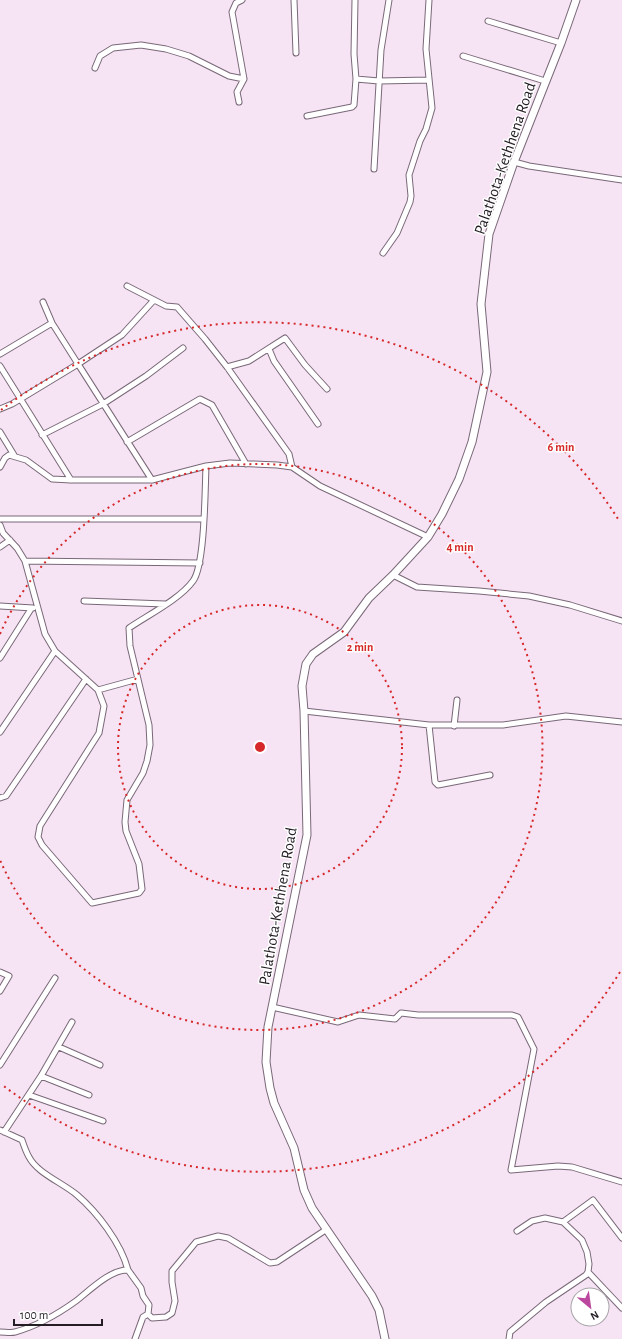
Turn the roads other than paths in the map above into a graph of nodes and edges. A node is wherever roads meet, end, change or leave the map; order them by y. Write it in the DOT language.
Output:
graph roads {
  1 [pos="242,0"];
  2 [pos="294,0"];
  3 [pos="355,0"];
  4 [pos="389,0"];
  5 [pos="429,0"];
  6 [pos="576,0"];
  7 [pos="488,21"];
  8 [pos="561,43"];
  9 [pos="296,52"];
  10 [pos="463,56"];
  11 [pos="95,68"];
  12 [pos="356,79"];
  13 [pos="244,80"];
  14 [pos="429,80"];
  15 [pos="378,81"];
  16 [pos="545,81"];
  17 [pos="239,102"];
  18 [pos="307,116"];
  19 [pos="514,162"];
  20 [pos="374,169"];
  21 [pos="622,180"];
  22 [pos="382,254"];
  23 [pos="127,286"];
  24 [pos="154,300"];
  25 [pos="43,302"];
  26 [pos="52,323"];
  27 [pos="183,348"];
  28 [pos="269,349"];
  29 [pos="0,354"];
  30 [pos="78,364"];
  31 [pos="0,366"];
  32 [pos="227,367"];
  33 [pos="327,389"];
  34 [pos="20,399"];
  35 [pos="103,404"];
  36 [pos="0,409"];
  37 [pos="318,424"];
  38 [pos="0,432"];
  39 [pos="42,435"];
  40 [pos="127,442"];
  41 [pos="14,455"];
  42 [pos="246,464"];
  43 [pos="206,466"];
  44 [pos="0,467"];
  45 [pos="292,467"];
  46 [pos="72,480"];
  47 [pos="152,480"];
  48 [pos="0,519"];
  49 [pos="203,519"];
  50 [pos="0,525"];
  51 [pos="428,537"];
  52 [pos="10,540"];
  53 [pos="0,547"];
  54 [pos="25,561"];
  55 [pos="200,563"];
  56 [pos="393,575"];
  57 [pos="84,601"];
  58 [pos="165,604"];
  59 [pos="0,606"];
  60 [pos="37,607"];
  61 [pos="31,609"];
  62 [pos="622,621"];
  63 [pos="55,651"];
  64 [pos="0,658"];
  65 [pos="86,679"];
  66 [pos="138,679"];
  67 [pos="98,690"];
  68 [pos="457,700"];
  69 [pos="304,711"];
  70 [pos="622,722"];
  71 [pos="429,726"];
  72 [pos="454,726"];
  73 [pos="0,732"];
  74 [pos="490,775"];
  75 [pos="0,798"];
  76 [pos="0,972"];
  77 [pos="55,978"];
  78 [pos="0,991"];
  79 [pos="272,1007"];
  80 [pos="72,1022"];
  81 [pos="58,1047"];
  82 [pos="0,1065"];
  83 [pos="100,1065"];
  84 [pos="41,1076"];
  85 [pos="29,1095"];
  86 [pos="89,1095"];
  87 [pos="103,1121"];
  88 [pos="2,1131"];
  89 [pos="622,1182"];
  90 [pos="563,1222"];
  91 [pos="327,1229"];
  92 [pos="517,1231"];
  93 [pos="622,1238"];
  94 [pos="128,1270"];
  95 [pos="588,1272"];
  96 [pos="622,1308"];
  97 [pos="148,1314"];
  98 [pos="0,1332"];
  99 [pos="135,1339"];
  100 [pos="385,1339"];
  101 [pos="509,1339"];
  1 -- 13 [label="street"];
  2 -- 9 [label="street"];
  3 -- 12 [label="street"];
  4 -- 15 [label="street"];
  5 -- 14 [label="street"];
  6 -- 8 [label="street, Palathota-Kethhena Road"];
  7 -- 8 [label="street"];
  8 -- 16 [label="street, Palathota-Kethhena Road"];
  10 -- 16 [label="street"];
  11 -- 13 [label="street"];
  12 -- 15 [label="street"];
  12 -- 18 [label="street"];
  13 -- 17 [label="street"];
  14 -- 15 [label="street"];
  14 -- 22 [label="street"];
  15 -- 20 [label="street"];
  16 -- 19 [label="street, Palathota-Kethhena Road"];
  19 -- 21 [label="street"];
  19 -- 51 [label="street, Palathota-Kethhena Road"];
  23 -- 24 [label="street"];
  24 -- 30 [label="street"];
  24 -- 32 [label="street"];
  25 -- 26 [label="street"];
  26 -- 29 [label="street"];
  26 -- 30 [label="street"];
  27 -- 35 [label="street"];
  28 -- 32 [label="street"];
  28 -- 33 [label="street"];
  28 -- 37 [label="street"];
  30 -- 34 [label="street"];
  30 -- 35 [label="street"];
  31 -- 34 [label="street"];
  32 -- 45 [label="street"];
  34 -- 36 [label="street"];
  34 -- 39 [label="street"];
  35 -- 39 [label="street"];
  35 -- 40 [label="street"];
  38 -- 41 [label="street"];
  39 -- 46 [label="street"];
  40 -- 42 [label="street"];
  40 -- 47 [label="street"];
  41 -- 44 [label="street"];
  41 -- 46 [label="street"];
  42 -- 43 [label="street"];
  42 -- 45 [label="street"];
  43 -- 47 [label="street"];
  43 -- 49 [label="street"];
  45 -- 51 [label="street"];
  46 -- 47 [label="street"];
  48 -- 49 [label="street"];
  49 -- 55 [label="street"];
  50 -- 52 [label="street"];
  51 -- 56 [label="street, Palathota-Kethhena Road"];
  52 -- 53 [label="street"];
  52 -- 54 [label="street"];
  54 -- 55 [label="street"];
  54 -- 60 [label="street"];
  55 -- 58 [label="street"];
  56 -- 62 [label="street"];
  56 -- 69 [label="street, Palathota-Kethhena Road"];
  57 -- 58 [label="street"];
  58 -- 66 [label="street"];
  59 -- 61 [label="street"];
  60 -- 61 [label="street"];
  60 -- 63 [label="street"];
  61 -- 64 [label="street"];
  63 -- 65 [label="street"];
  63 -- 73 [label="street"];
  65 -- 67 [label="street"];
  65 -- 75 [label="street"];
  66 -- 67 [label="street"];
  66 -- 67 [label="street"];
  68 -- 72 [label="street"];
  69 -- 71 [label="street"];
  69 -- 79 [label="street, Palathota-Kethhena Road"];
  70 -- 72 [label="street"];
  71 -- 72 [label="street"];
  71 -- 74 [label="street"];
  76 -- 78 [label="street"];
  77 -- 82 [label="street"];
  79 -- 89 [label="street"];
  79 -- 91 [label="street, Palathota-Kethhena Road"];
  80 -- 81 [label="street"];
  81 -- 83 [label="street"];
  81 -- 84 [label="street"];
  84 -- 85 [label="street"];
  84 -- 86 [label="street"];
  85 -- 87 [label="street"];
  85 -- 88 [label="street"];
  88 -- 94 [label="street"];
  90 -- 92 [label="street"];
  90 -- 93 [label="street"];
  90 -- 95 [label="street"];
  91 -- 97 [label="street"];
  91 -- 100 [label="street, Palathota-Kethhena Road"];
  94 -- 97 [label="street"];
  94 -- 98 [label="street"];
  95 -- 96 [label="street"];
  95 -- 101 [label="street"];
  97 -- 99 [label="street"];
}
